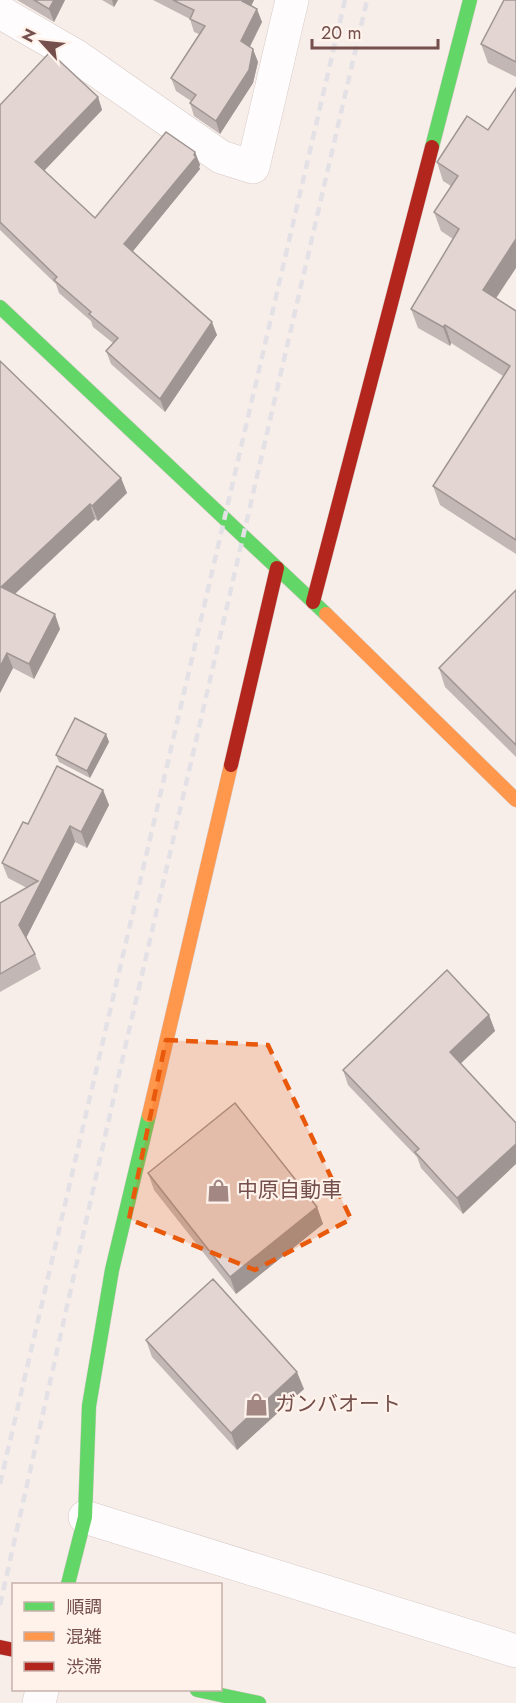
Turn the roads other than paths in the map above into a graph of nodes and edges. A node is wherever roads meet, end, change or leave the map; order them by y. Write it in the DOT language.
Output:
graph roads {
  1 [pos="292,0"];
  2 [pos="470,0"];
  3 [pos="0,12"];
  4 [pos="0,307"];
  5 [pos="277,568"];
  6 [pos="313,602"];
  7 [pos="516,800"];
  8 [pos="85,1517"];
  9 [pos="68,1583"];
  10 [pos="516,1651"];
  11 [pos="205,1691"];
  12 [pos="259,1703"];
  1 -- 3 [label="street"];
  2 -- 6 [label="street"];
  4 -- 5 [label="street"];
  5 -- 6 [label="street"];
  5 -- 8 [label="street"];
  6 -- 7 [label="street"];
  8 -- 9 [label="street"];
  8 -- 10 [label="street"];
  11 -- 12 [label="street"];
}
